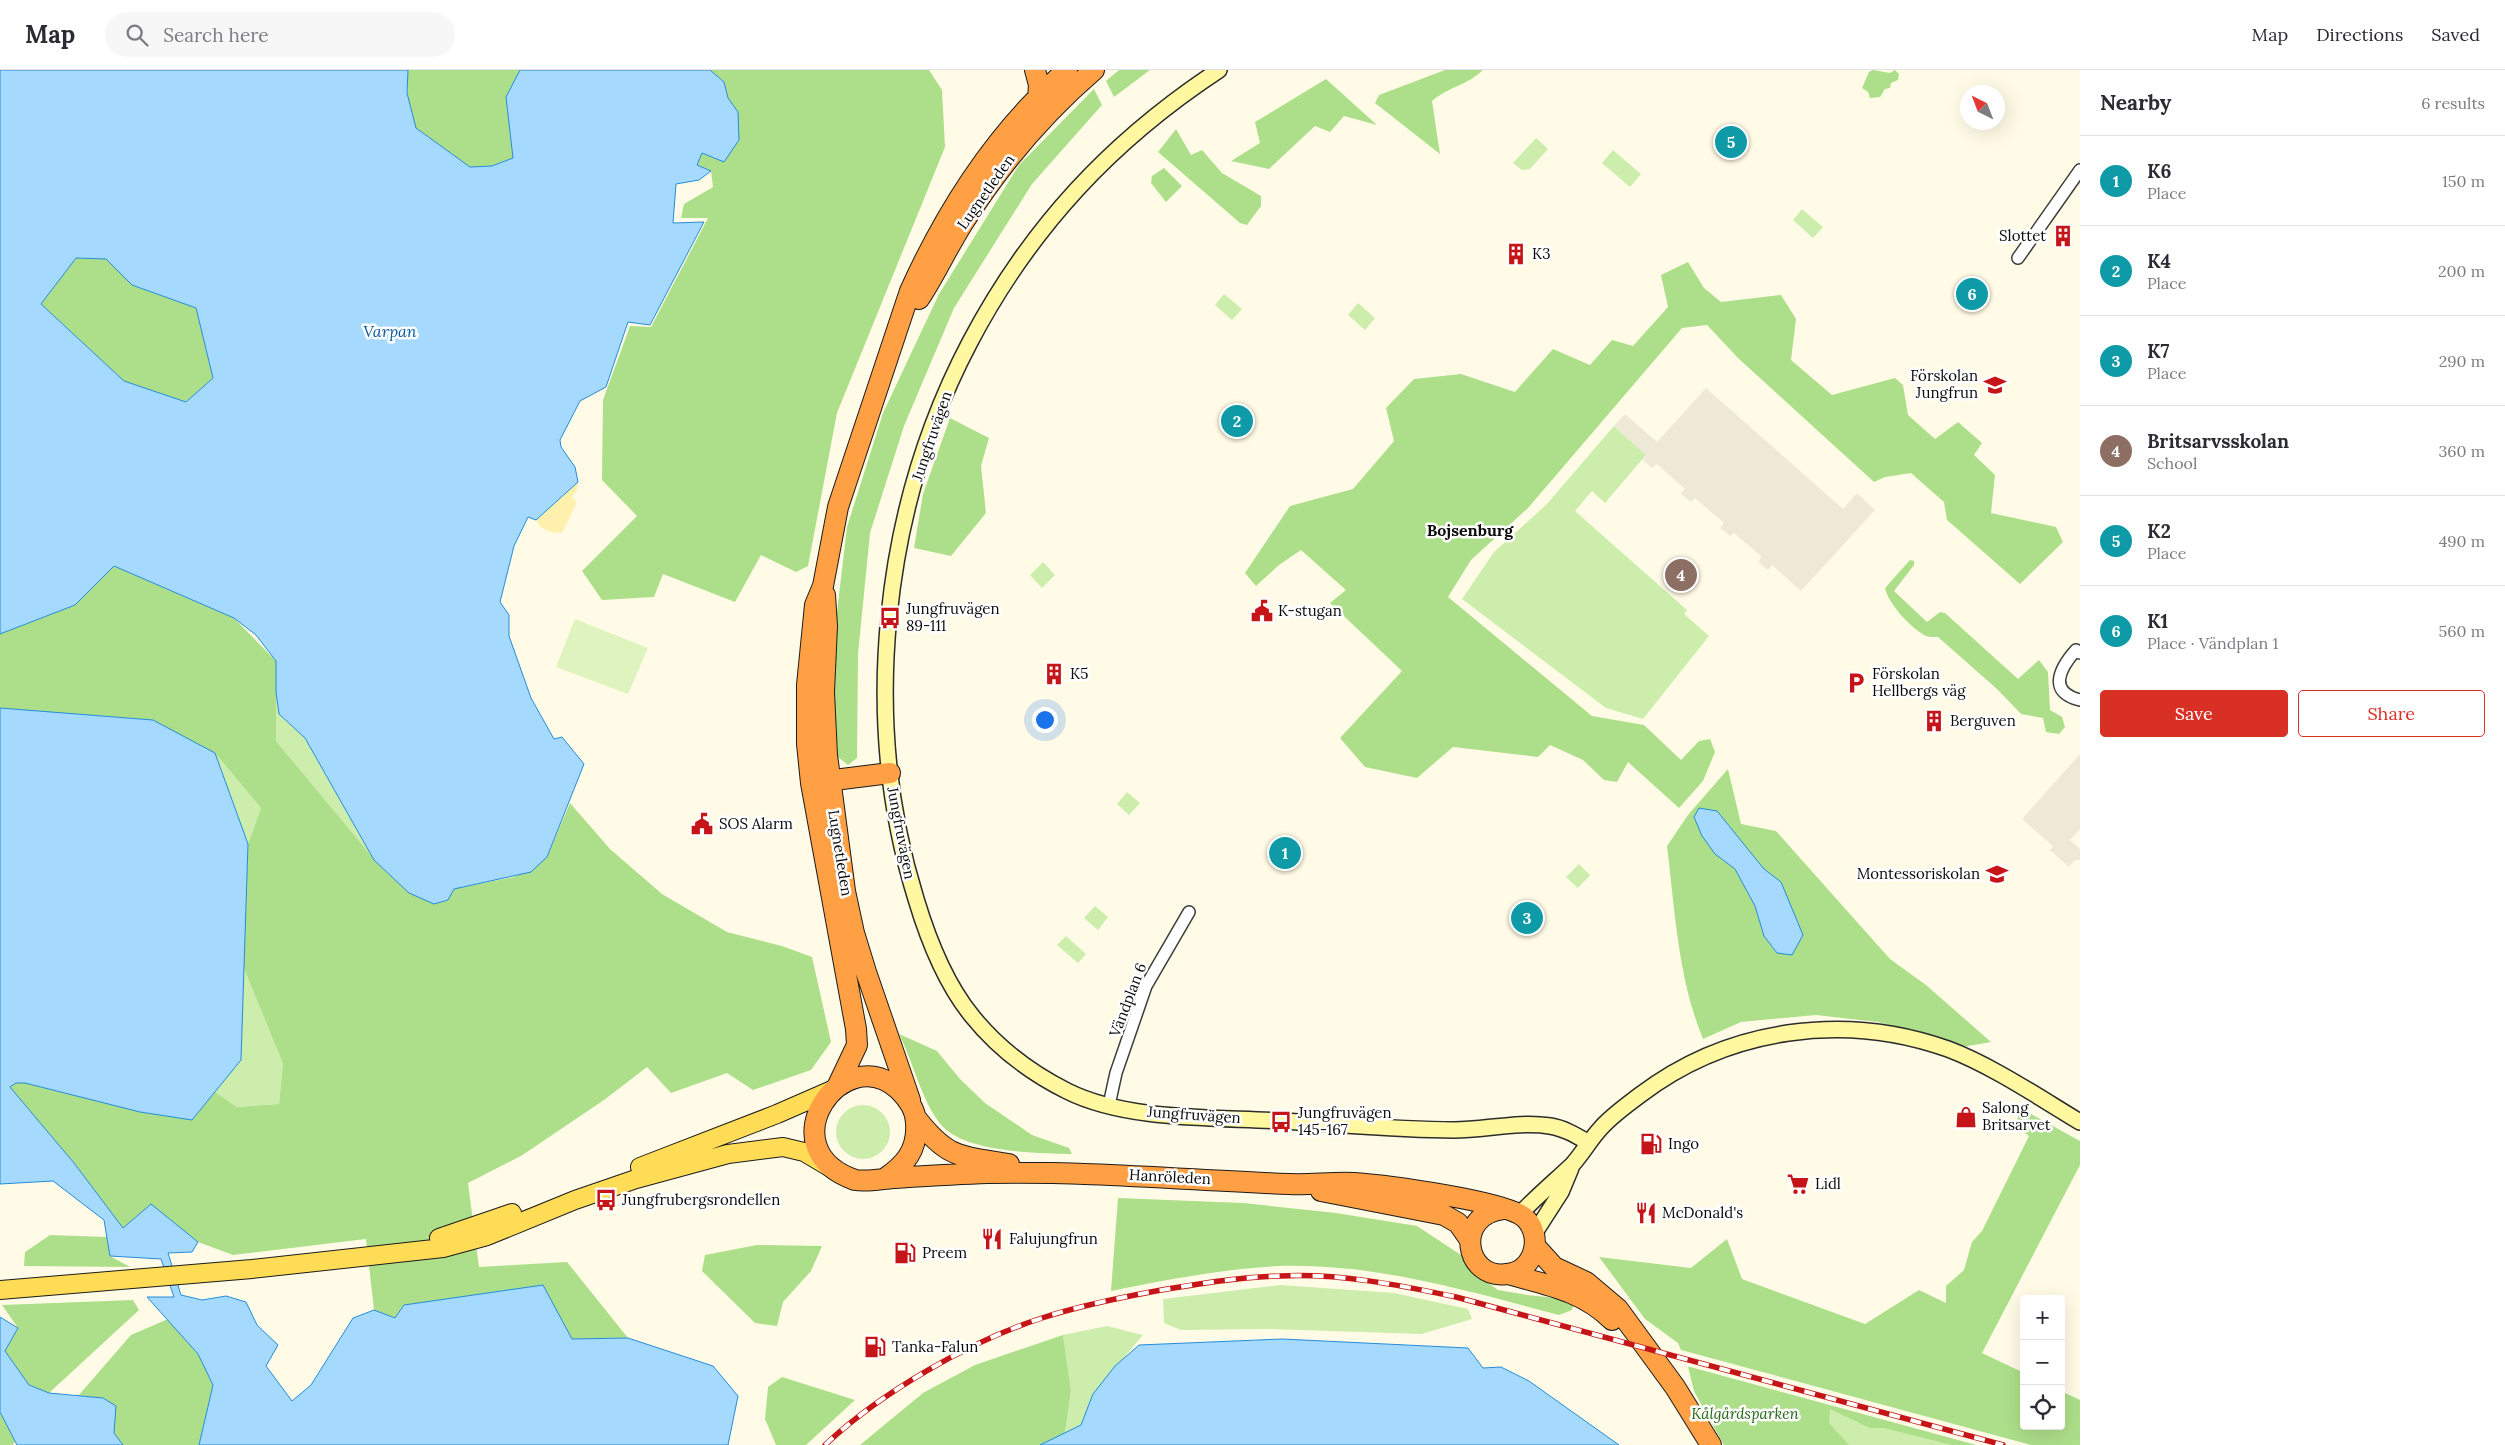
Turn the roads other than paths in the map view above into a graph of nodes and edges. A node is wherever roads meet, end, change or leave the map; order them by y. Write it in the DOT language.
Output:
graph roads {
  1 [pos="1035,70"];
  2 [pos="1094,70"];
  3 [pos="1219,70"];
  4 [pos="1062,75"];
  5 [pos="1038,98"];
  6 [pos="2080,170"];
  7 [pos="2018,258"];
  8 [pos="899,330"];
  9 [pos="2080,653"];
  10 [pos="2080,700"];
  11 [pos="890,773"];
  12 [pos="820,782"];
  13 [pos="1189,912"];
  14 [pos="835,1088"];
  15 [pos="1109,1105"];
  16 [pos="915,1114"];
  17 [pos="2080,1122"];
  18 [pos="1589,1143"];
  19 [pos="1573,1164"];
  20 [pos="831,1168"];
  21 [pos="1050,1172"];
  22 [pos="884,1179"];
  23 [pos="1291,1185"];
  24 [pos="1512,1212"];
  25 [pos="1470,1240"];
  26 [pos="1535,1240"];
  27 [pos="409,1251"];
  28 [pos="1508,1274"];
  29 [pos="0,1290"];
  30 [pos="1644,1347"];
  31 [pos="1711,1445"];
  1 -- 5 [label="highway"];
  2 -- 4 [label="highway, Lugnetleden"];
  3 -- 11 [label="street, Jungfruvägen"];
  4 -- 5 [label="highway, Lugnetleden"];
  4 -- 8 [label="highway, Lugnetleden"];
  5 -- 8 [label="highway, Lugnetleden"];
  6 -- 7 [label="street"];
  8 -- 12 [label="highway, Lugnetleden"];
  9 -- 10 [label="street"];
  11 -- 12 [label="highway"];
  11 -- 15 [label="street, Jungfruvägen"];
  12 -- 14 [label="highway, Lugnetleden"];
  12 -- 16 [label="highway, Lugnetleden"];
  13 -- 15 [label="street, Vändplan 6"];
  14 -- 16 [label="highway"];
  14 -- 20 [label="highway"];
  14 -- 27 [label="main road"];
  15 -- 18 [label="street, Jungfruvägen"];
  16 -- 21 [label="highway, Hanröleden"];
  16 -- 22 [label="highway"];
  17 -- 18 [label="street"];
  18 -- 19 [label="street"];
  19 -- 24 [label="street"];
  19 -- 26 [label="street"];
  20 -- 22 [label="highway"];
  20 -- 27 [label="main road"];
  21 -- 22 [label="highway, Hanröleden"];
  21 -- 23 [label="highway, Hanröleden"];
  23 -- 24 [label="highway, Hanröleden"];
  23 -- 25 [label="highway, Hanröleden"];
  24 -- 25 [label="highway"];
  24 -- 26 [label="highway, Hanröleden"];
  25 -- 28 [label="highway, Hanröleden"];
  26 -- 28 [label="highway"];
  26 -- 30 [label="highway, Hanröleden"];
  27 -- 29 [label="main road"];
  28 -- 30 [label="highway, Hanröleden"];
  30 -- 31 [label="highway, Hanröleden"];
}
